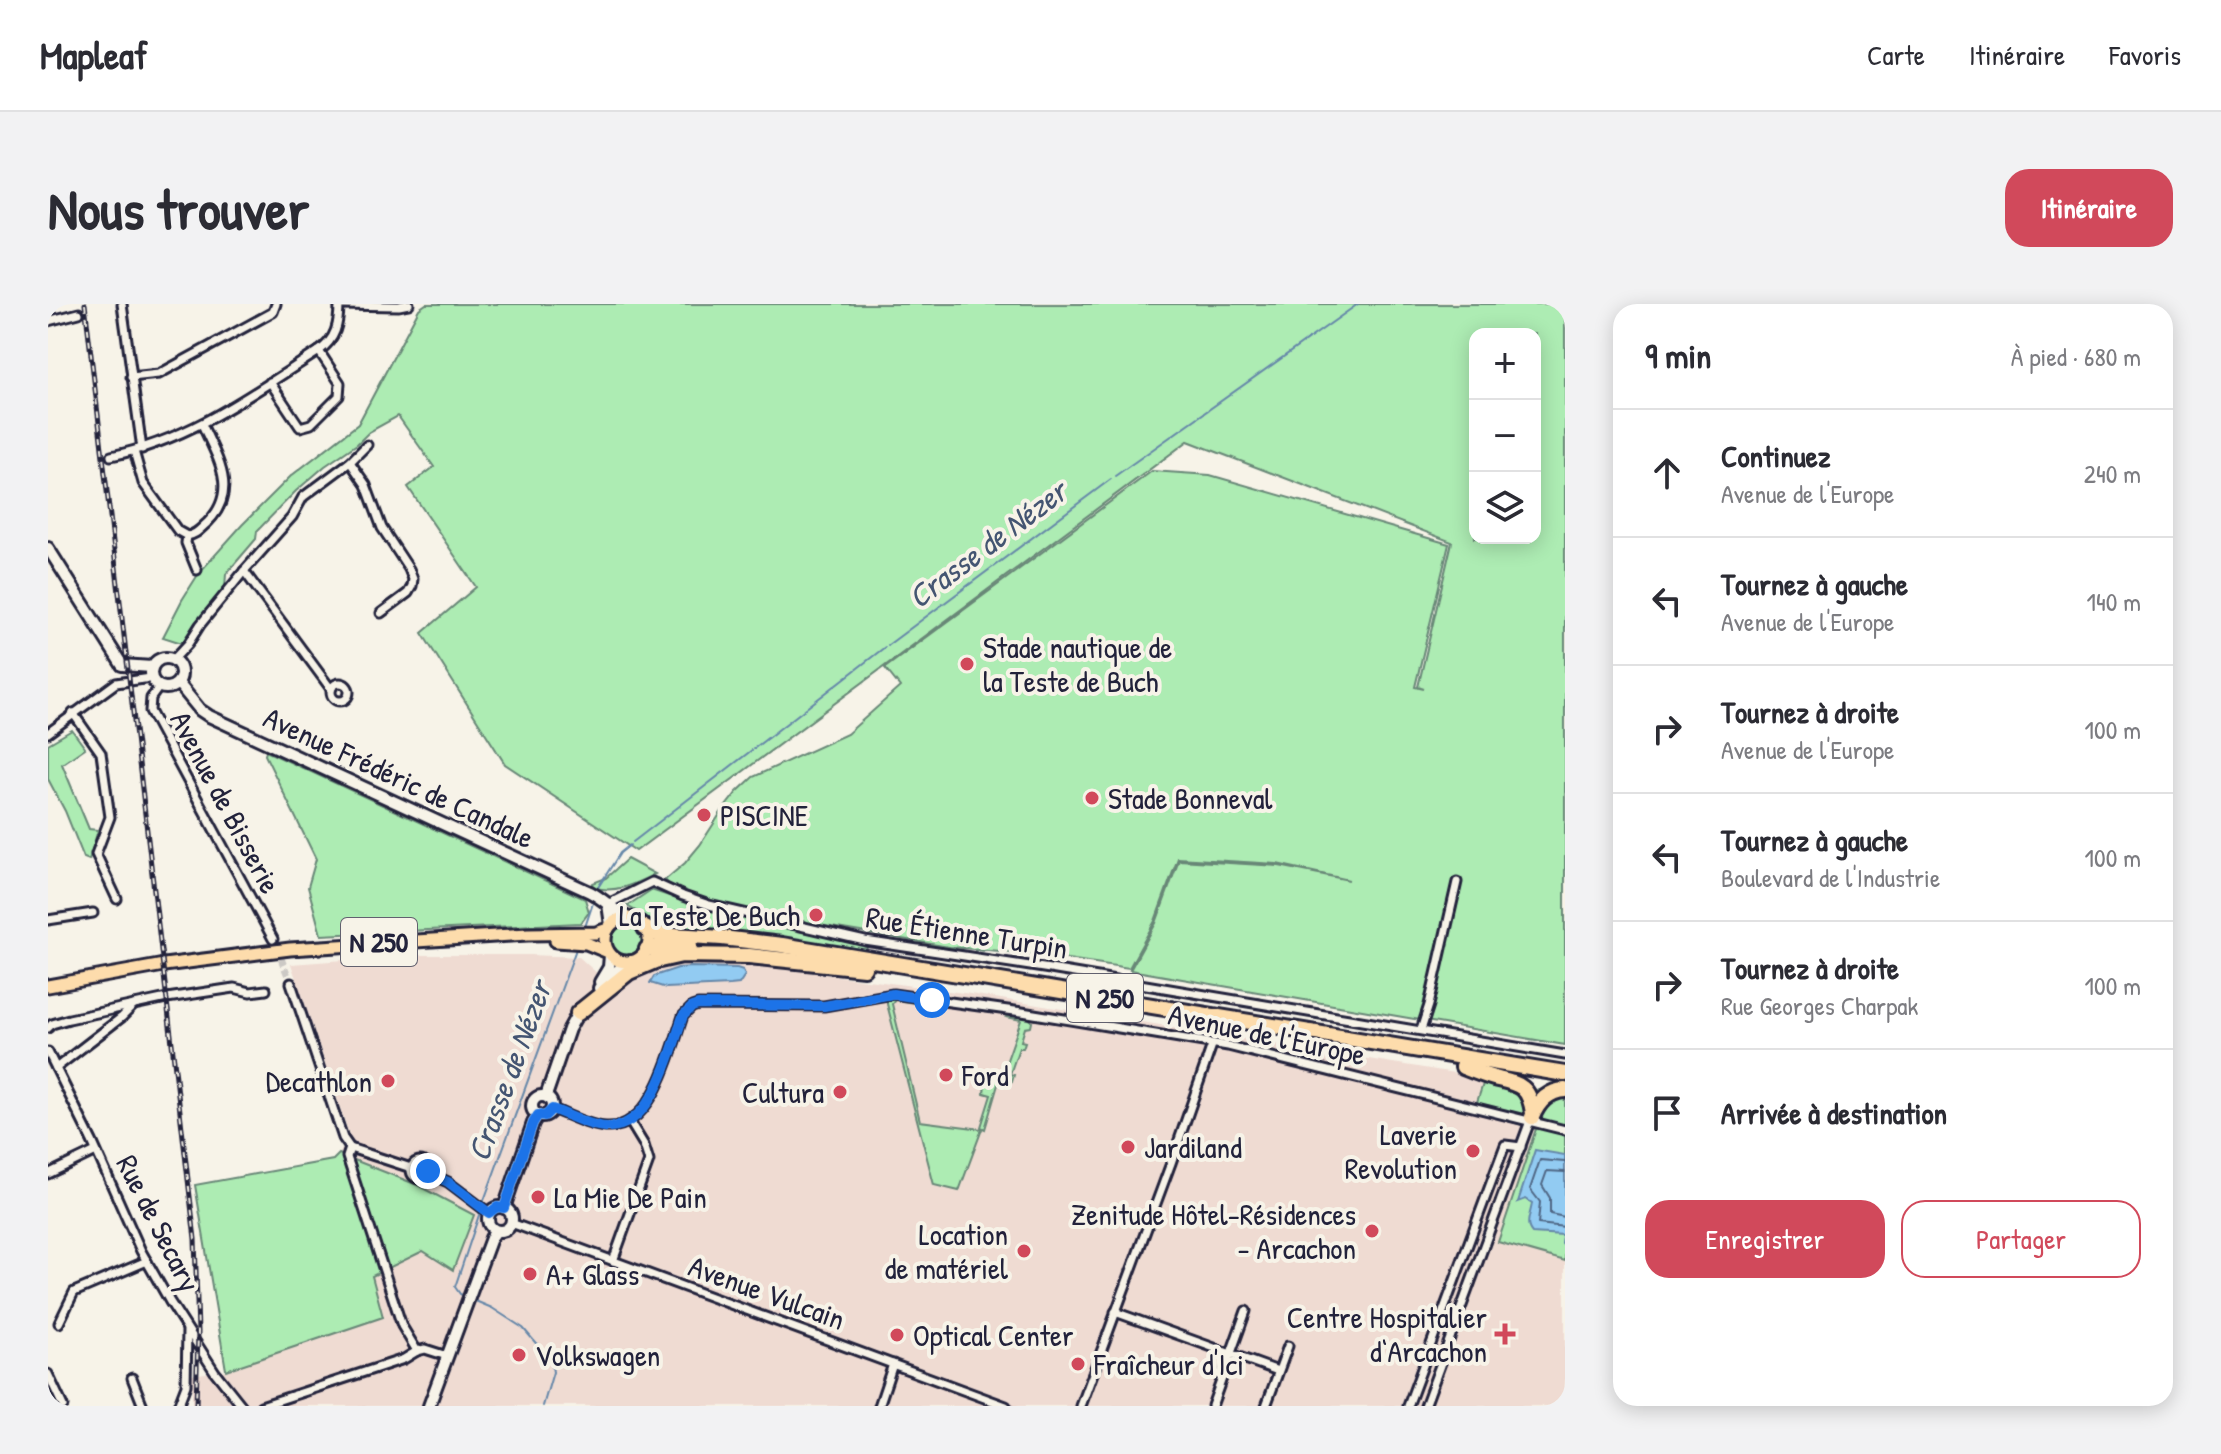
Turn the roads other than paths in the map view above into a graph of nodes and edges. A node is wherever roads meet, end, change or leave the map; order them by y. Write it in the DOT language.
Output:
graph roads {
  1 [pos="123,304"];
  2 [pos="276,304"];
  3 [pos="409,304"];
  4 [pos="339,305"];
  5 [pos="79,313"];
  6 [pos="48,321"];
  7 [pos="319,351"];
  8 [pos="131,377"];
  9 [pos="270,382"];
  10 [pos="202,424"];
  11 [pos="367,445"];
  12 [pos="138,450"];
  13 [pos="111,456"];
  14 [pos="350,462"];
  15 [pos="187,536"];
  16 [pos="48,548"];
  17 [pos="197,570"];
  18 [pos="244,571"];
  19 [pos="381,613"];
  20 [pos="173,660"];
  21 [pos="154,677"];
  22 [pos="178,683"];
  23 [pos="331,689"];
  24 [pos="73,713"];
  25 [pos="48,733"];
  26 [pos="1457,882"];
  27 [pos="117,899"];
  28 [pos="608,904"];
  29 [pos="93,913"];
  30 [pos="628,918"];
  31 [pos="48,920"];
  32 [pos="609,927"];
  33 [pos="645,928"];
  34 [pos="491,938"];
  35 [pos="273,939"];
  36 [pos="647,949"];
  37 [pos="609,953"];
  38 [pos="631,961"];
  39 [pos="864,968"];
  40 [pos="291,983"];
  41 [pos="48,986"];
  42 [pos="266,990"];
  43 [pos="597,990"];
  44 [pos="135,1004"];
  45 [pos="578,1013"];
  46 [pos="48,1028"];
  47 [pos="1421,1030"];
  48 [pos="1212,1045"];
  49 [pos="48,1052"];
  50 [pos="1565,1055"];
  51 [pos="1463,1067"];
  52 [pos="56,1068"];
  53 [pos="1565,1074"];
  54 [pos="1565,1087"];
  55 [pos="546,1096"];
  56 [pos="552,1109"];
  57 [pos="538,1115"];
  58 [pos="1532,1117"];
  59 [pos="630,1122"];
  60 [pos="1565,1130"];
  61 [pos="1521,1147"];
  62 [pos="350,1148"];
  63 [pos="96,1151"];
  64 [pos="48,1174"];
  65 [pos="504,1208"];
  66 [pos="484,1209"];
  67 [pos="511,1223"];
  68 [pos="496,1231"];
  69 [pos="147,1261"];
  70 [pos="613,1261"];
  71 [pos="1445,1307"];
  72 [pos="1246,1311"];
  73 [pos="1115,1312"];
  74 [pos="1460,1312"];
  75 [pos="59,1323"];
  76 [pos="187,1329"];
  77 [pos="1288,1346"];
  78 [pos="417,1351"];
  79 [pos="1231,1354"];
  80 [pos="447,1356"];
  81 [pos="893,1364"];
  82 [pos="1278,1371"];
  83 [pos="48,1374"];
  84 [pos="132,1378"];
  85 [pos="63,1406"];
  86 [pos="143,1406"];
  87 [pos="178,1406"];
  88 [pos="242,1406"];
  89 [pos="261,1406"];
  90 [pos="429,1406"];
  91 [pos="879,1406"];
  92 [pos="1006,1406"];
  93 [pos="1081,1406"];
  94 [pos="1212,1406"];
  95 [pos="1266,1406"];
  96 [pos="1408,1406"];
  97 [pos="1425,1406"];
  1 -- 8 [label="street"];
  2 -- 8 [label="street"];
  3 -- 4 [label="street"];
  4 -- 7 [label="street"];
  5 -- 6 [label="street"];
  7 -- 9 [label="street"];
  7 -- 9 [label="street"];
  8 -- 12 [label="street"];
  9 -- 10 [label="street"];
  10 -- 12 [label="street"];
  10 -- 15 [label="street"];
  11 -- 14 [label="street"];
  12 -- 13 [label="street"];
  12 -- 15 [label="street"];
  14 -- 18 [label="street"];
  14 -- 19 [label="street"];
  15 -- 17 [label="street"];
  16 -- 21 [label="street"];
  18 -- 20 [label="street"];
  18 -- 23 [label="street"];
  20 -- 21 [label="street"];
  20 -- 22 [label="street"];
  21 -- 22 [label="street"];
  21 -- 24 [label="street"];
  21 -- 35 [label="street, Avenue de Bisserie"];
  22 -- 28 [label="street, Avenue Frédéric de Candale"];
  24 -- 25 [label="street"];
  24 -- 27 [label="street"];
  26 -- 47 [label="street"];
  28 -- 30 [label="street, Avenue Frédéric de Candale"];
  28 -- 32 [label="street"];
  28 -- 47 [label="street, Rue Étienne Turpin"];
  29 -- 31 [label="street"];
  30 -- 32 [label="main road, N 250"];
  30 -- 33 [label="main road, N 250"];
  32 -- 34 [label="main road, N 250"];
  32 -- 37 [label="main road"];
  33 -- 36 [label="main road"];
  33 -- 53 [label="highway, N 250"];
  34 -- 37 [label="main road, N 250"];
  34 -- 41 [label="main road, N 250"];
  36 -- 38 [label="main road"];
  36 -- 39 [label="highway, N 250"];
  37 -- 38 [label="main road, N 250"];
  37 -- 43 [label="street"];
  38 -- 43 [label="street"];
  39 -- 45 [label="highway, N 250"];
  39 -- 51 [label="highway, N 250"];
  40 -- 62 [label="street"];
  42 -- 44 [label="street"];
  43 -- 45 [label="street"];
  44 -- 46 [label="street"];
  44 -- 52 [label="street"];
  45 -- 55 [label="street"];
  47 -- 50 [label="street, Rue Étienne Turpin"];
  48 -- 58 [label="street, Avenue de l'Europe"];
  48 -- 59 [label="street, Avenue de l'Europe"];
  48 -- 73 [label="street"];
  49 -- 52 [label="street, Rue de Secary"];
  51 -- 54 [label="highway, N 250"];
  51 -- 58 [label="highway"];
  52 -- 63 [label="street, Rue de Secary"];
  54 -- 58 [label="highway"];
  55 -- 56 [label="street"];
  55 -- 57 [label="street"];
  56 -- 57 [label="street"];
  56 -- 59 [label="street"];
  57 -- 65 [label="street"];
  58 -- 60 [label="street, Avenue de l'Europe"];
  58 -- 61 [label="street"];
  59 -- 70 [label="street"];
  61 -- 71 [label="street"];
  61 -- 74 [label="street"];
  62 -- 66 [label="street"];
  62 -- 78 [label="street"];
  63 -- 64 [label="street"];
  63 -- 69 [label="street, Rue de Secary"];
  65 -- 66 [label="street"];
  65 -- 67 [label="street"];
  66 -- 68 [label="street"];
  67 -- 68 [label="street"];
  67 -- 70 [label="street, Avenue Vulcain"];
  68 -- 80 [label="street"];
  69 -- 75 [label="street"];
  69 -- 76 [label="street, Rue de Secary"];
  70 -- 81 [label="street, Avenue Vulcain"];
  71 -- 74 [label="street"];
  71 -- 96 [label="street"];
  72 -- 79 [label="street"];
  73 -- 79 [label="street"];
  73 -- 93 [label="street"];
  74 -- 97 [label="street"];
  76 -- 87 [label="street"];
  76 -- 88 [label="street, Rue de Secary"];
  77 -- 82 [label="street"];
  78 -- 80 [label="street"];
  78 -- 89 [label="street"];
  79 -- 82 [label="street"];
  79 -- 94 [label="street"];
  80 -- 90 [label="street"];
  81 -- 91 [label="street"];
  81 -- 92 [label="street, Avenue Vulcain"];
  82 -- 95 [label="street"];
  83 -- 85 [label="street"];
  84 -- 86 [label="street"];
}
